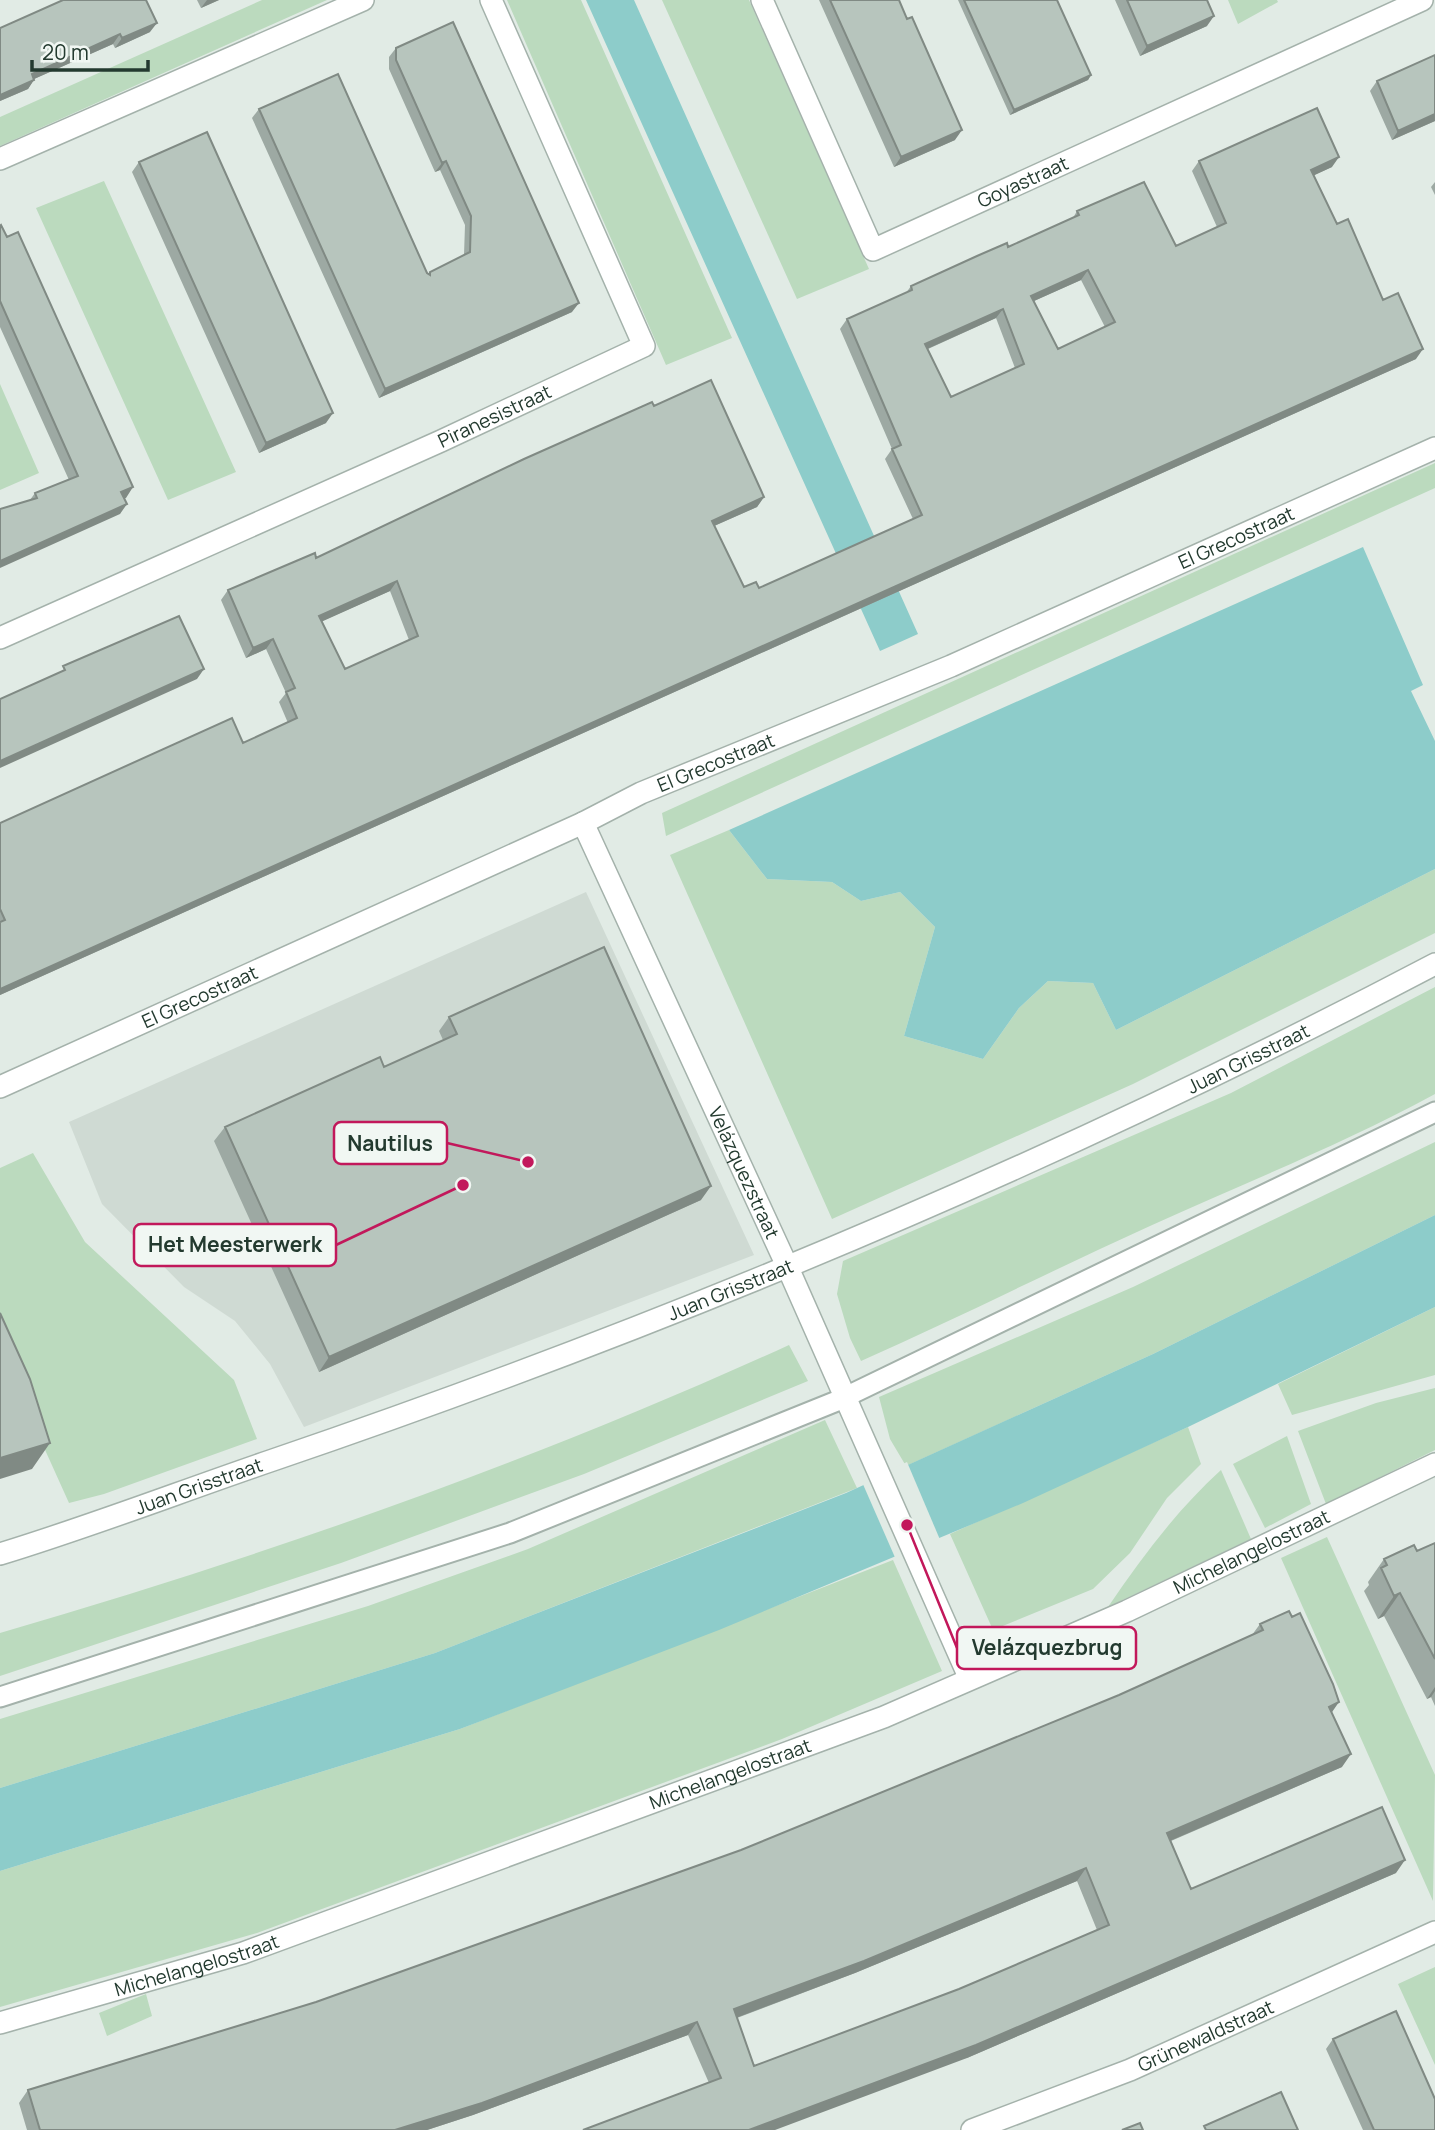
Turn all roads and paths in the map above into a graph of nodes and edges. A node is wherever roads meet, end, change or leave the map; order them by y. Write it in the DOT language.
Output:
graph roads {
  1 [pos="363,0"];
  2 [pos="491,0"];
  3 [pos="762,0"];
  4 [pos="1422,0"];
  5 [pos="0,159"];
  6 [pos="1435,448"];
  7 [pos="0,638"];
  8 [pos="583,823"];
  9 [pos="1435,964"];
  10 [pos="0,1087"];
  11 [pos="1435,1112"];
  12 [pos="788,1268"];
  13 [pos="845,1397"];
  14 [pos="1435,1464"];
  15 [pos="0,1554"];
  16 [pos="969,1677"];
  17 [pos="0,1697"];
  18 [pos="1435,1932"];
  19 [pos="0,2023"];
  20 [pos="972,2130"];
  1 -- 5 [label="street"];
  2 -- 7 [label="street, Piranesistraat"];
  3 -- 4 [label="street, Goyastraat"];
  6 -- 8 [label="street, El Grecostraat"];
  8 -- 10 [label="street, El Grecostraat"];
  8 -- 12 [label="street, Velázquezstraat"];
  9 -- 12 [label="street, Juan Grisstraat"];
  11 -- 13 [label="lane"];
  12 -- 13 [label="street, Velázquezstraat"];
  12 -- 15 [label="street, Juan Grisstraat"];
  13 -- 16 [label="street, Velázquezstraat"];
  13 -- 17 [label="lane"];
  14 -- 16 [label="street, Michelangelostraat"];
  16 -- 19 [label="street, Michelangelostraat"];
  18 -- 20 [label="street, Grünewaldstraat"];
}
